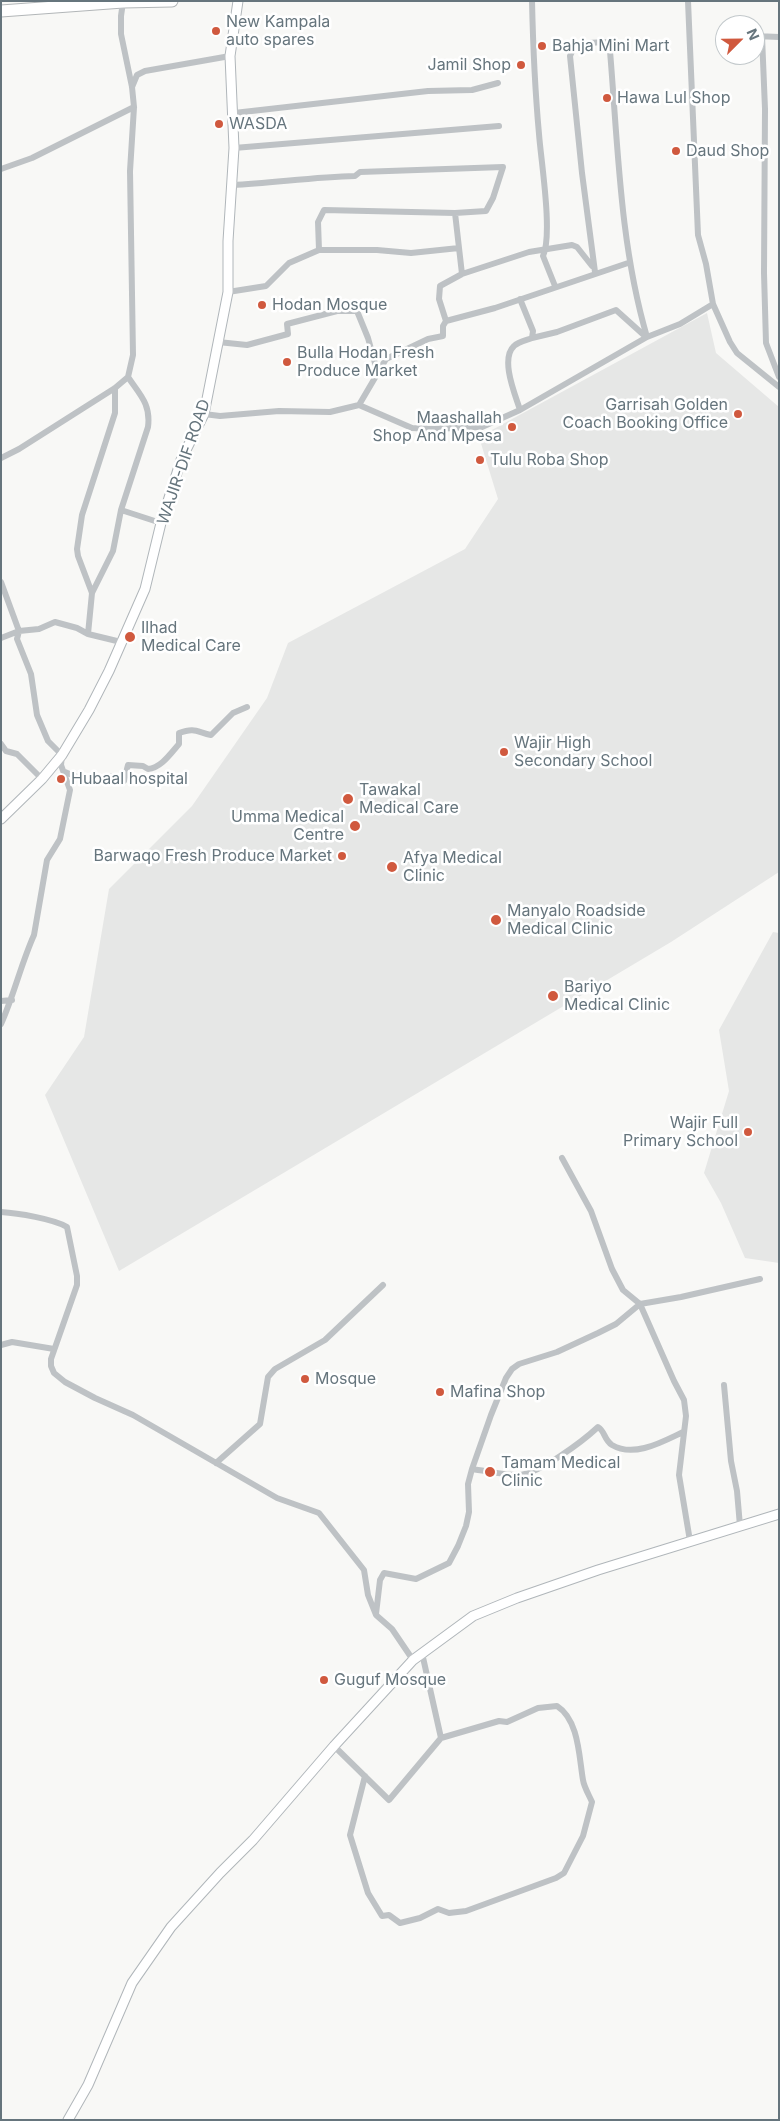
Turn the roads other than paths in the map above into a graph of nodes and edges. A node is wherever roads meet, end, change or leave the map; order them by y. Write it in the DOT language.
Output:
graph roads {
  1 [pos="172,1"];
  2 [pos="238,1"];
  3 [pos="532,1"];
  4 [pos="688,1"];
  5 [pos="123,2"];
  6 [pos="1,11"];
  7 [pos="765,36"];
  8 [pos="779,36"];
  9 [pos="230,56"];
  10 [pos="761,65"];
  11 [pos="498,84"];
  12 [pos="132,87"];
  13 [pos="134,107"];
  14 [pos="234,113"];
  15 [pos="499,126"];
  16 [pos="234,148"];
  17 [pos="1,169"];
  18 [pos="232,185"];
  19 [pos="454,213"];
  20 [pos="459,248"];
  21 [pos="546,249"];
  22 [pos="319,250"];
  23 [pos="628,262"];
  24 [pos="595,272"];
  25 [pos="462,274"];
  26 [pos="555,286"];
  27 [pos="228,292"];
  28 [pos="520,299"];
  29 [pos="713,304"];
  30 [pos="446,321"];
  31 [pos="646,337"];
  32 [pos="532,338"];
  33 [pos="218,342"];
  34 [pos="378,374"];
  35 [pos="128,377"];
  36 [pos="779,377"];
  37 [pos="779,387"];
  38 [pos="116,388"];
  39 [pos="359,405"];
  40 [pos="520,410"];
  41 [pos="204,414"];
  42 [pos="1,458"];
  43 [pos="121,510"];
  44 [pos="161,523"];
  45 [pos="1,582"];
  46 [pos="92,593"];
  47 [pos="19,631"];
  48 [pos="88,634"];
  49 [pos="1,638"];
  50 [pos="121,642"];
  51 [pos="247,707"];
  52 [pos="1,744"];
  53 [pos="62,755"];
  54 [pos="65,772"];
  55 [pos="42,780"];
  56 [pos="1,819"];
  57 [pos="12,1000"];
  58 [pos="1,1001"];
  59 [pos="1,1024"];
  60 [pos="562,1158"];
  61 [pos="1,1212"];
  62 [pos="760,1279"];
  63 [pos="383,1285"];
  64 [pos="640,1304"];
  65 [pos="1,1345"];
  66 [pos="54,1349"];
  67 [pos="724,1385"];
  68 [pos="683,1432"];
  69 [pos="216,1463"];
  70 [pos="472,1469"];
  71 [pos="779,1514"];
  72 [pos="740,1526"];
  73 [pos="690,1541"];
  74 [pos="376,1615"];
  75 [pos="422,1653"];
  76 [pos="413,1660"];
  77 [pos="441,1738"];
  78 [pos="334,1746"];
  79 [pos="365,1776"];
  80 [pos="68,2120"];
  1 -- 5 [label="highway"];
  2 -- 9 [label="street, WAJIR-DIF ROAD"];
  3 -- 21 [label="street"];
  4 -- 29 [label="street"];
  5 -- 6 [label="highway"];
  5 -- 12 [label="street"];
  7 -- 8 [label="street"];
  9 -- 12 [label="street"];
  9 -- 14 [label="street, WAJIR-DIF ROAD"];
  10 -- 36 [label="street"];
  11 -- 14 [label="street"];
  12 -- 13 [label="street"];
  13 -- 17 [label="street"];
  13 -- 35 [label="street"];
  14 -- 16 [label="street, WAJIR-DIF ROAD"];
  15 -- 16 [label="street"];
  16 -- 18 [label="street, WAJIR-DIF ROAD"];
  18 -- 19 [label="street"];
  18 -- 27 [label="street, WAJIR-DIF ROAD"];
  19 -- 20 [label="street"];
  19 -- 22 [label="street"];
  20 -- 22 [label="street"];
  20 -- 25 [label="street"];
  21 -- 24 [label="street"];
  21 -- 25 [label="street"];
  21 -- 26 [label="street"];
  22 -- 27 [label="street"];
  23 -- 24 [label="street"];
  23 -- 24 [label="street"];
  23 -- 31 [label="street"];
  24 -- 26 [label="street"];
  25 -- 30 [label="street"];
  26 -- 28 [label="street"];
  27 -- 33 [label="street, WAJIR-DIF ROAD"];
  28 -- 30 [label="street"];
  28 -- 32 [label="street"];
  29 -- 31 [label="street"];
  29 -- 37 [label="street"];
  30 -- 34 [label="street"];
  31 -- 32 [label="street"];
  31 -- 40 [label="street"];
  32 -- 40 [label="street"];
  33 -- 34 [label="street"];
  33 -- 41 [label="street, WAJIR-DIF ROAD"];
  34 -- 39 [label="street"];
  35 -- 38 [label="street"];
  35 -- 43 [label="street"];
  38 -- 42 [label="street"];
  38 -- 46 [label="street"];
  39 -- 40 [label="street"];
  39 -- 41 [label="street"];
  41 -- 44 [label="street, WAJIR-DIF ROAD"];
  43 -- 44 [label="street"];
  43 -- 46 [label="street"];
  44 -- 50 [label="street, WAJIR-DIF ROAD"];
  45 -- 47 [label="street"];
  46 -- 48 [label="street"];
  47 -- 48 [label="street"];
  47 -- 49 [label="street"];
  47 -- 53 [label="street"];
  48 -- 50 [label="street"];
  50 -- 53 [label="street, WAJIR-DIF ROAD"];
  51 -- 54 [label="street"];
  52 -- 55 [label="street"];
  53 -- 54 [label="street"];
  53 -- 55 [label="street, WAJIR-DIF ROAD"];
  54 -- 57 [label="street"];
  55 -- 56 [label="street, WAJIR-DIF ROAD"];
  57 -- 58 [label="street"];
  57 -- 59 [label="street"];
  60 -- 64 [label="street"];
  61 -- 66 [label="street"];
  62 -- 64 [label="street"];
  63 -- 69 [label="street"];
  64 -- 68 [label="street"];
  64 -- 70 [label="street"];
  65 -- 66 [label="street"];
  66 -- 69 [label="street"];
  67 -- 72 [label="street"];
  68 -- 70 [label="street"];
  68 -- 73 [label="street"];
  69 -- 74 [label="street"];
  70 -- 74 [label="street"];
  71 -- 72 [label="street"];
  72 -- 73 [label="street"];
  73 -- 75 [label="street"];
  74 -- 76 [label="street"];
  75 -- 76 [label="street"];
  75 -- 77 [label="street"];
  76 -- 78 [label="street"];
  77 -- 79 [label="street"];
  77 -- 79 [label="street"];
  78 -- 79 [label="street"];
  78 -- 80 [label="street"];
}
